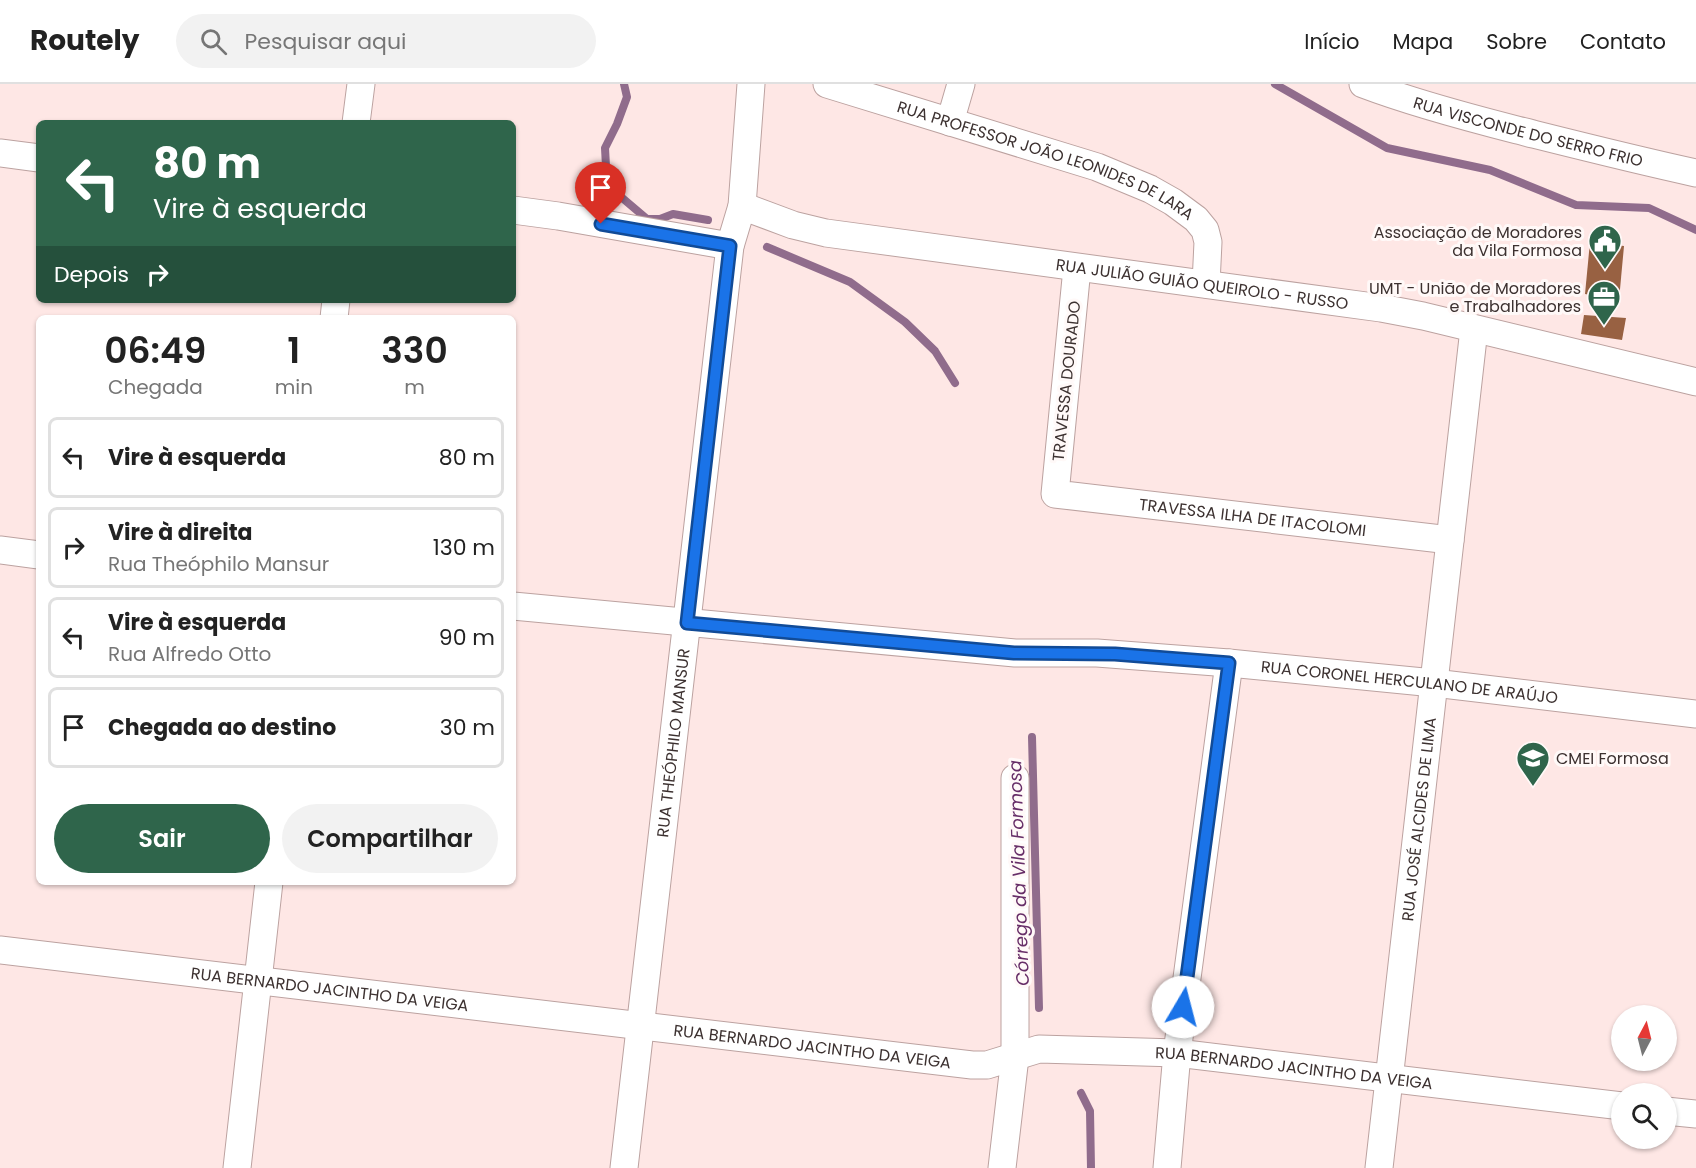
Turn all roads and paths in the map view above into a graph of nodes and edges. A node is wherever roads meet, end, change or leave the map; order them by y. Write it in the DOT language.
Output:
graph roads {
  1 [pos="361,84"];
  2 [pos="751,84"];
  3 [pos="827,84"];
  4 [pos="961,84"];
  5 [pos="1363,84"];
  6 [pos="357,120"];
  7 [pos="950,122"];
  8 [pos="0,153"];
  9 [pos="36,158"];
  10 [pos="1696,172"];
  11 [pos="516,210"];
  12 [pos="736,227"];
  13 [pos="1077,267"];
  14 [pos="1206,284"];
  15 [pos="1474,329"];
  16 [pos="1696,382"];
  17 [pos="1054,494"];
  18 [pos="1450,540"];
  19 [pos="0,550"];
  20 [pos="36,555"];
  21 [pos="516,606"];
  22 [pos="687,623"];
  23 [pos="1229,663"];
  24 [pos="1434,683"];
  25 [pos="1696,714"];
  26 [pos="1015,778"];
  27 [pos="269,885"];
  28 [pos="0,950"];
  29 [pos="258,981"];
  30 [pos="640,1026"];
  31 [pos="1177,1053"];
  32 [pos="1015,1057"];
  33 [pos="1389,1079"];
  34 [pos="1611,1105"];
  35 [pos="1677,1112"];
  36 [pos="1696,1114"];
  37 [pos="237,1168"];
  38 [pos="624,1168"];
  39 [pos="1002,1168"];
  40 [pos="1167,1168"];
  41 [pos="1379,1168"];
  1 -- 6 [label="street"];
  2 -- 12 [label="street, RUA THEÓPHILO MANSUR"];
  3 -- 7 [label="street, RUA PROFESSOR JOÃO LEONIDES DE LARA"];
  4 -- 7 [label="street"];
  5 -- 10 [label="street, RUA VISCONDE DO SERRO FRIO"];
  7 -- 14 [label="street, RUA PROFESSOR JOÃO LEONIDES DE LARA"];
  8 -- 9 [label="street"];
  11 -- 12 [label="street, RUA JULIÃO GUIÃO QUEIROLO - RUSSO"];
  12 -- 13 [label="street, RUA JULIÃO GUIÃO QUEIROLO - RUSSO"];
  12 -- 22 [label="street, RUA THEÓPHILO MANSUR"];
  13 -- 14 [label="street, RUA JULIÃO GUIÃO QUEIROLO - RUSSO"];
  13 -- 17 [label="street, TRAVESSA DOURADO"];
  14 -- 15 [label="street, RUA JULIÃO GUIÃO QUEIROLO - RUSSO"];
  15 -- 16 [label="street, RUA JULIÃO GUIÃO QUEIROLO - RUSSO"];
  15 -- 18 [label="street, RUA JOSÉ ALCIDES DE LIMA"];
  17 -- 18 [label="street, TRAVESSA ILHA DE ITACOLOMI"];
  18 -- 24 [label="street, RUA JOSÉ ALCIDES DE LIMA"];
  19 -- 20 [label="street"];
  21 -- 22 [label="street, RUA CORONEL HERCULANO DE ARAÚJO"];
  22 -- 23 [label="street, RUA CORONEL HERCULANO DE ARAÚJO"];
  22 -- 30 [label="street, RUA THEÓPHILO MANSUR"];
  23 -- 24 [label="street, RUA CORONEL HERCULANO DE ARAÚJO"];
  23 -- 31 [label="street"];
  24 -- 25 [label="street, RUA CORONEL HERCULANO DE ARAÚJO"];
  24 -- 33 [label="street, RUA JOSÉ ALCIDES DE LIMA"];
  26 -- 32 [label="street"];
  27 -- 29 [label="street"];
  28 -- 29 [label="street, RUA BERNARDO JACINTHO DA VEIGA"];
  29 -- 30 [label="street, RUA BERNARDO JACINTHO DA VEIGA"];
  29 -- 37 [label="street"];
  30 -- 32 [label="street, RUA BERNARDO JACINTHO DA VEIGA"];
  30 -- 38 [label="street, RUA THEÓPHILO MANSUR"];
  31 -- 32 [label="street, RUA BERNARDO JACINTHO DA VEIGA"];
  31 -- 33 [label="street, RUA BERNARDO JACINTHO DA VEIGA"];
  31 -- 40 [label="street"];
  32 -- 39 [label="street"];
  33 -- 34 [label="street, RUA BERNARDO JACINTHO DA VEIGA"];
  33 -- 41 [label="street, RUA JOSÉ ALCIDES DE LIMA"];
  35 -- 36 [label="street"];
}
